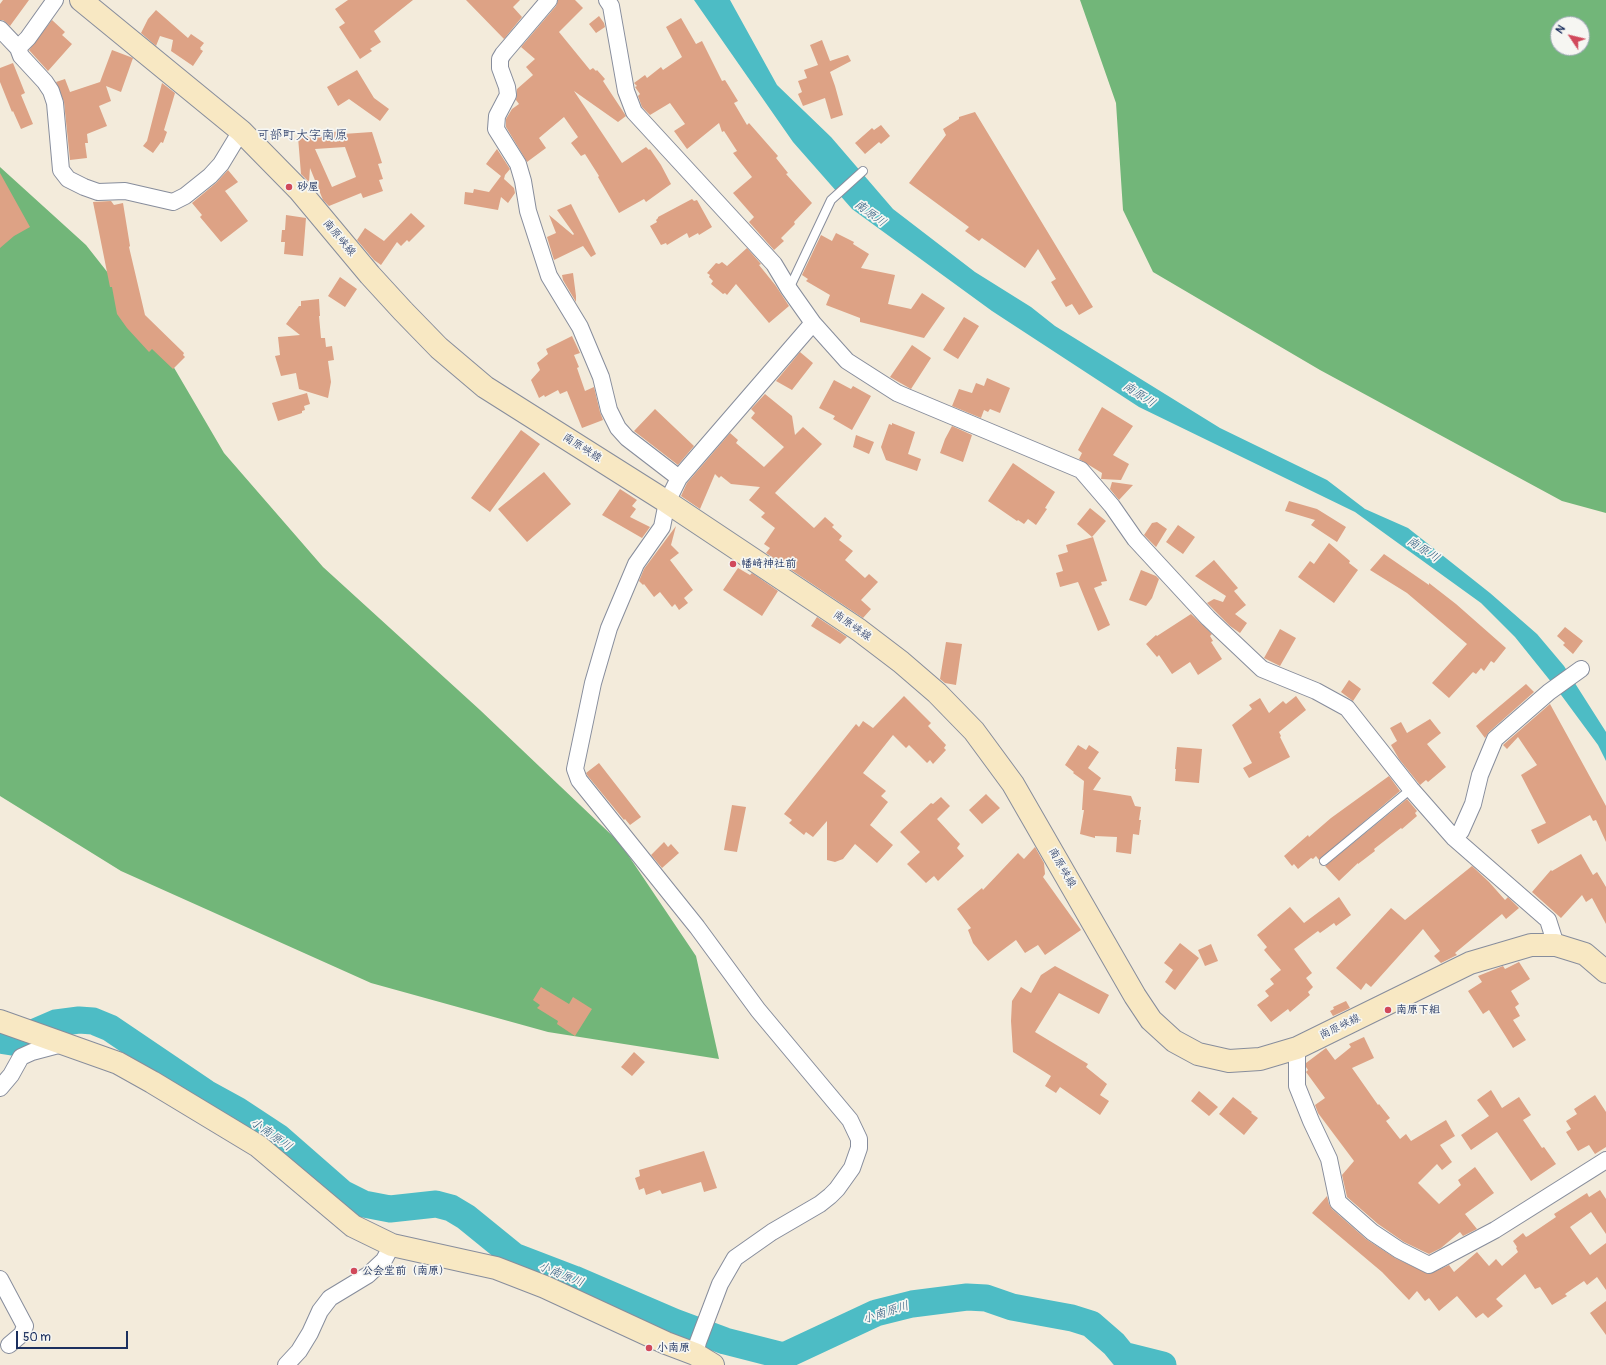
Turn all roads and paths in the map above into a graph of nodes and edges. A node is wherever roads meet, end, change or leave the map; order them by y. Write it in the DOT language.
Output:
graph roads {
  1 [pos="55,0"];
  2 [pos="81,0"];
  3 [pos="549,0"];
  4 [pos="613,2"];
  5 [pos="0,29"];
  6 [pos="18,48"];
  7 [pos="241,131"];
  8 [pos="863,171"];
  9 [pos="789,289"];
  10 [pos="813,324"];
  11 [pos="679,478"];
  12 [pos="667,502"];
  13 [pos="1581,669"];
  14 [pos="1411,789"];
  15 [pos="1454,838"];
  16 [pos="1324,861"];
  17 [pos="1556,944"];
  18 [pos="1606,972"];
  19 [pos="6,1023"];
  20 [pos="57,1041"];
  21 [pos="1297,1048"];
  22 [pos="0,1088"];
  23 [pos="1606,1160"];
  24 [pos="392,1245"];
  25 [pos="0,1279"];
  26 [pos="9,1345"];
  27 [pos="702,1357"];
  28 [pos="286,1365"];
  1 -- 6 [label="street"];
  2 -- 7 [label="main road, 南原峡線"];
  3 -- 11 [label="street"];
  4 -- 9 [label="street"];
  5 -- 6 [label="street"];
  6 -- 7 [label="street"];
  7 -- 12 [label="main road, 南原峡線"];
  8 -- 9 [label="lane"];
  9 -- 10 [label="street"];
  10 -- 11 [label="street"];
  10 -- 14 [label="street"];
  11 -- 12 [label="street"];
  12 -- 21 [label="main road, 南原峡線"];
  12 -- 27 [label="street"];
  13 -- 15 [label="street"];
  14 -- 15 [label="street"];
  14 -- 16 [label="lane"];
  15 -- 17 [label="street"];
  17 -- 18 [label="main road, 南原峡線"];
  17 -- 21 [label="main road, 南原峡線"];
  19 -- 20 [label="main road"];
  20 -- 22 [label="street"];
  20 -- 24 [label="main road"];
  21 -- 23 [label="street"];
  24 -- 27 [label="main road"];
  24 -- 28 [label="street"];
  25 -- 26 [label="street"];
}
